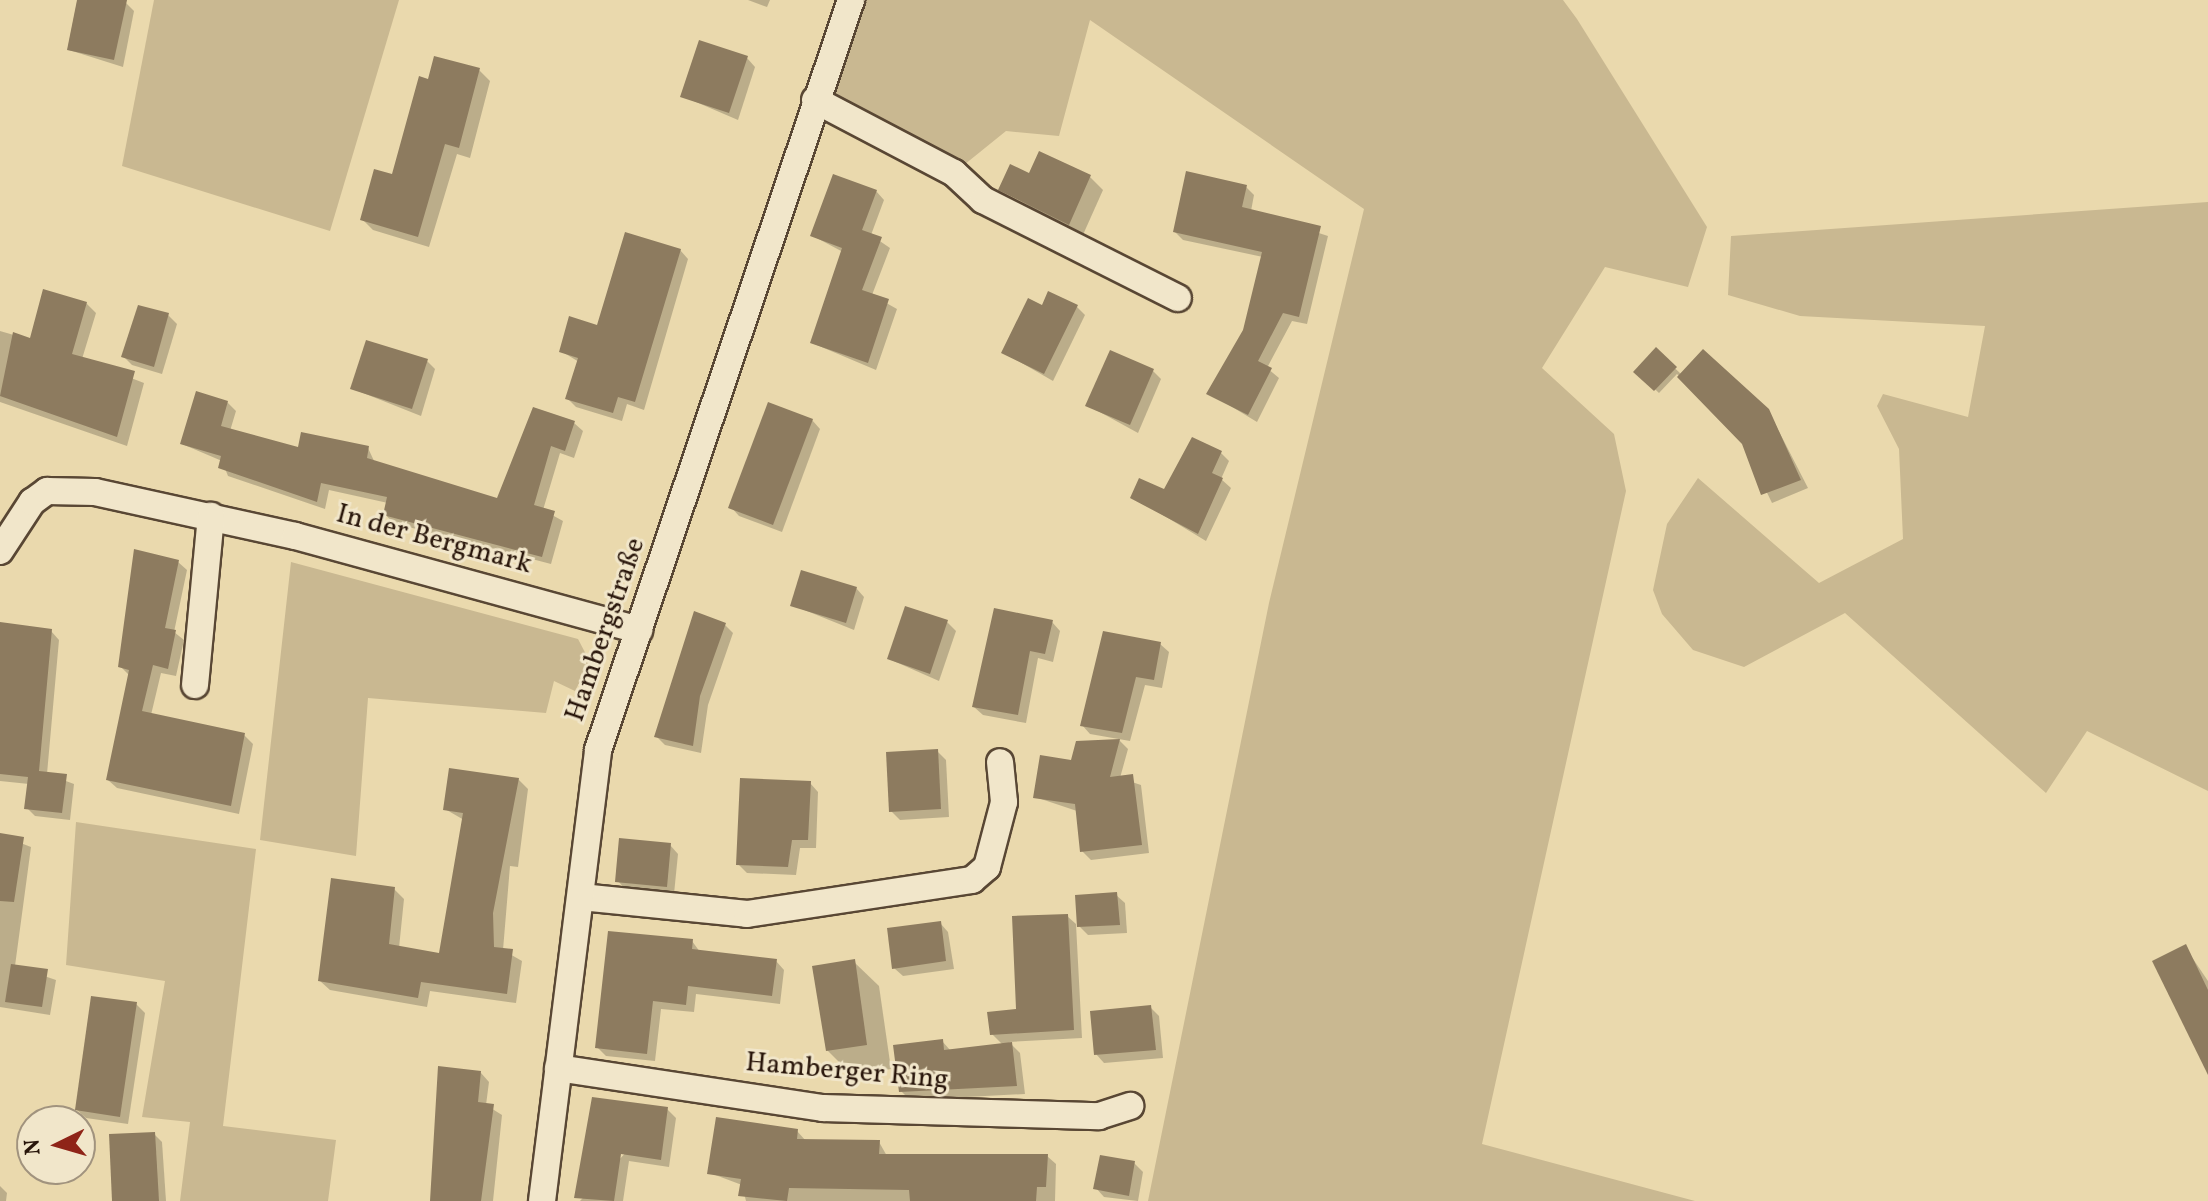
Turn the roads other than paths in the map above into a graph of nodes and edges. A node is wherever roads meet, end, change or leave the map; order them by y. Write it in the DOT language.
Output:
graph roads {
  1 [pos="851,0"];
  2 [pos="815,100"];
  3 [pos="1178,298"];
  4 [pos="211,516"];
  5 [pos="0,551"];
  6 [pos="639,630"];
  7 [pos="195,685"];
  8 [pos="1000,762"];
  9 [pos="581,897"];
  10 [pos="558,1068"];
  11 [pos="1130,1106"];
  12 [pos="542,1201"];
  1 -- 2 [label="street, Hambergstraße"];
  2 -- 3 [label="street"];
  2 -- 6 [label="street, Hambergstraße"];
  4 -- 5 [label="street, In der Bergmark"];
  4 -- 6 [label="street, In der Bergmark"];
  4 -- 7 [label="street"];
  6 -- 9 [label="street, Hambergstraße"];
  8 -- 9 [label="street"];
  9 -- 10 [label="street, Hambergstraße"];
  10 -- 11 [label="street, Hamberger Ring"];
  10 -- 12 [label="street, Hambergstraße"];
}
